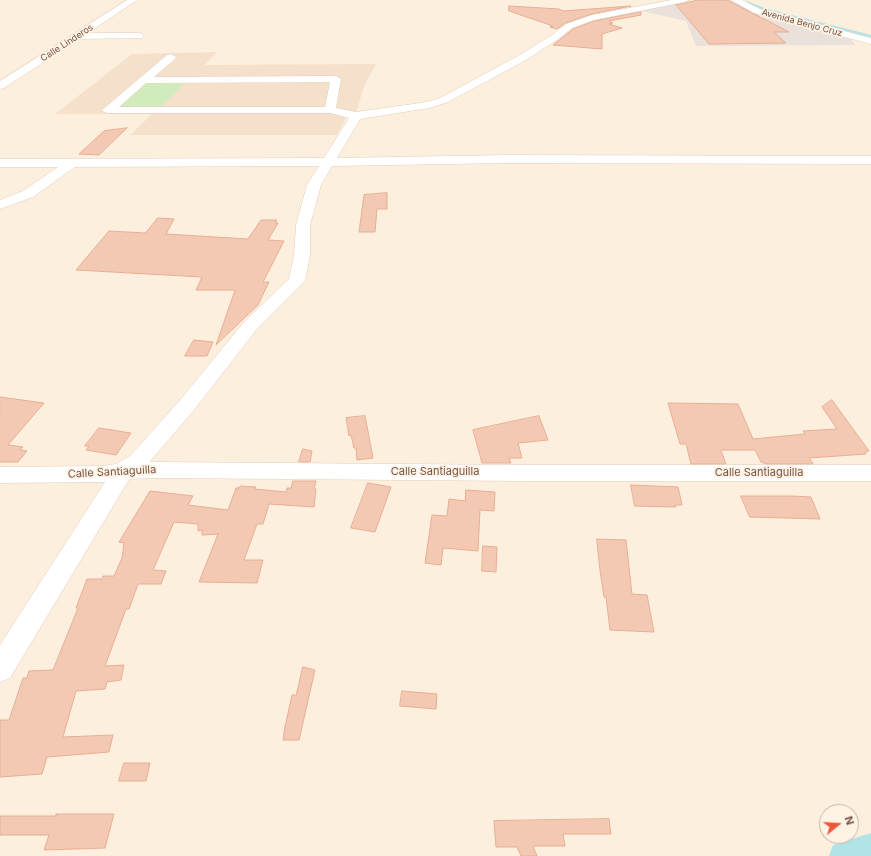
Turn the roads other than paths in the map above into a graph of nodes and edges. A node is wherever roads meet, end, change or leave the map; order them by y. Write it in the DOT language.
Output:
graph roads {
  1 [pos="133,0"];
  2 [pos="685,0"];
  3 [pos="735,0"];
  4 [pos="78,36"];
  5 [pos="139,36"];
  6 [pos="871,41"];
  7 [pos="171,57"];
  8 [pos="144,80"];
  9 [pos="0,86"];
  10 [pos="330,110"];
  11 [pos="356,116"];
  12 [pos="871,160"];
  13 [pos="328,162"];
  14 [pos="0,163"];
  15 [pos="72,163"];
  16 [pos="0,205"];
  17 [pos="122,471"];
  18 [pos="871,473"];
  19 [pos="0,475"];
  20 [pos="0,669"];
  1 -- 4 [label="street, Calle Linderos"];
  2 -- 11 [label="street"];
  3 -- 6 [label="street, Avenida Benjo Cruz"];
  4 -- 5 [label="street"];
  4 -- 9 [label="street, Calle Linderos"];
  7 -- 8 [label="street"];
  8 -- 10 [label="street"];
  8 -- 10 [label="street"];
  10 -- 11 [label="street"];
  11 -- 13 [label="street"];
  12 -- 13 [label="street"];
  13 -- 15 [label="street"];
  13 -- 17 [label="street"];
  14 -- 15 [label="street"];
  15 -- 16 [label="street"];
  17 -- 18 [label="street, Calle Santiaguilla"];
  17 -- 19 [label="street, Calle Santiaguilla"];
  17 -- 20 [label="street"];
}
